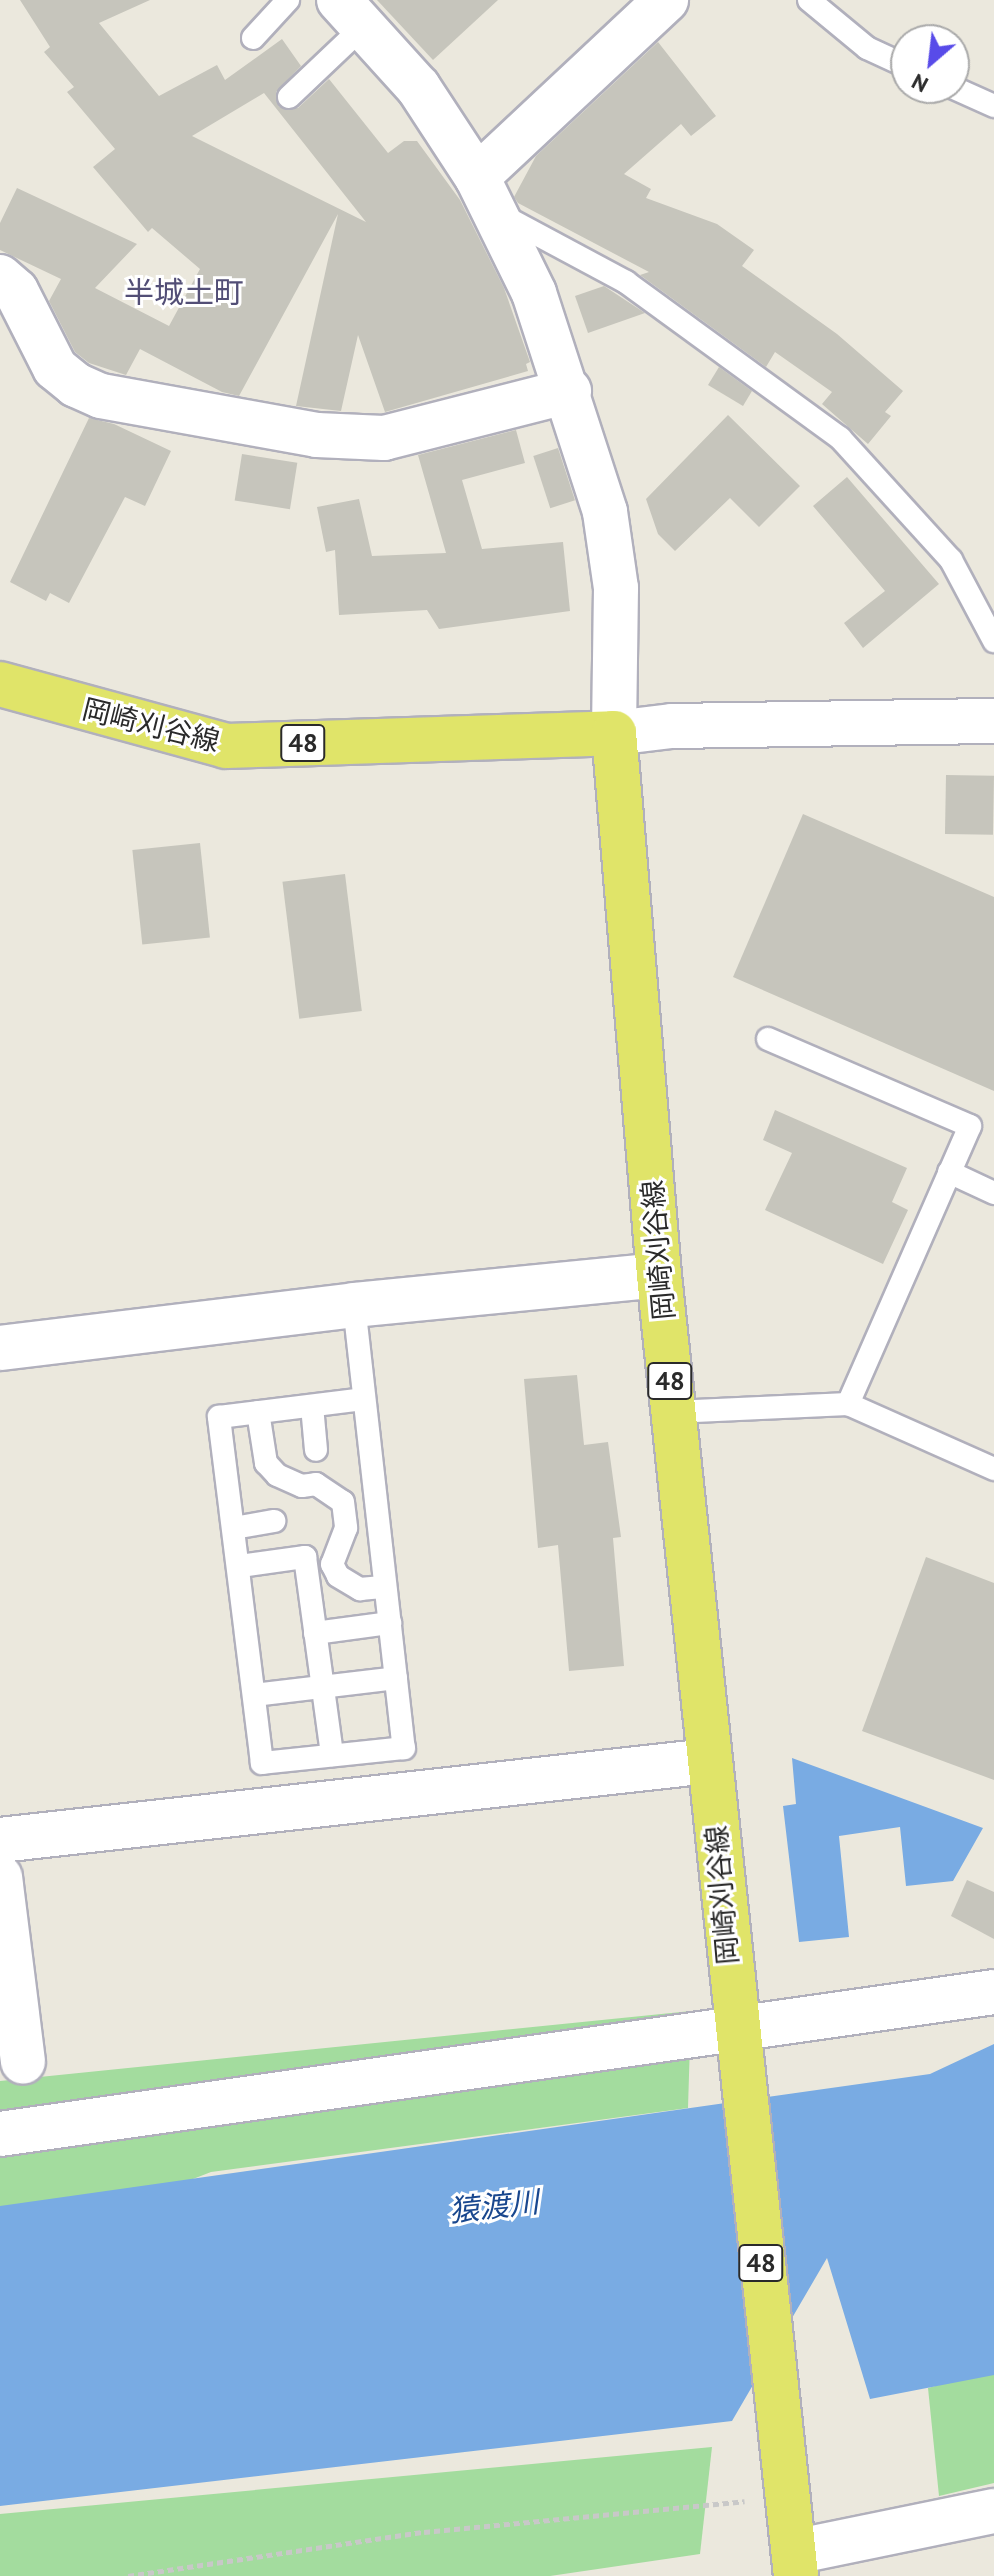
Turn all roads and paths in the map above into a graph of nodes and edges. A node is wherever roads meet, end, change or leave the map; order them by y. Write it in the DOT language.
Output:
graph roads {
  1 [pos="288,0"];
  2 [pos="666,0"];
  3 [pos="809,0"];
  4 [pos="352,12"];
  5 [pos="253,38"];
  6 [pos="890,59"];
  7 [pos="970,95"];
  8 [pos="289,97"];
  9 [pos="994,106"];
  10 [pos="486,195"];
  11 [pos="0,277"];
  12 [pos="569,391"];
  13 [pos="994,641"];
  14 [pos="0,684"];
  15 [pos="994,721"];
  16 [pos="614,733"];
  17 [pos="768,1039"];
  18 [pos="949,1172"];
  19 [pos="994,1193"];
  20 [pos="659,1275"];
  21 [pos="354,1305"];
  22 [pos="0,1348"];
  23 [pos="363,1399"];
  24 [pos="848,1404"];
  25 [pos="312,1406"];
  26 [pos="258,1412"];
  27 [pos="673,1412"];
  28 [pos="316,1450"];
  29 [pos="994,1469"];
  30 [pos="274,1521"];
  31 [pos="234,1528"];
  32 [pos="240,1566"];
  33 [pos="385,1587"];
  34 [pos="390,1623"];
  35 [pos="315,1633"];
  36 [pos="396,1678"];
  37 [pos="323,1686"];
  38 [pos="254,1695"];
  39 [pos="332,1755"];
  40 [pos="709,1761"];
  41 [pos="0,1840"];
  42 [pos="0,1877"];
  43 [pos="994,1992"];
  44 [pos="735,2028"];
  45 [pos="23,2062"];
  46 [pos="0,2134"];
  47 [pos="786,2498"];
  48 [pos="994,2511"];
  49 [pos="795,2564"];
  50 [pos="128,2576"];
  1 -- 5 [label="lane"];
  2 -- 10 [label="street"];
  3 -- 6 [label="lane"];
  4 -- 8 [label="lane"];
  4 -- 10 [label="street"];
  7 -- 9 [label="lane"];
  10 -- 12 [label="street"];
  10 -- 13 [label="lane"];
  11 -- 12 [label="street"];
  12 -- 16 [label="street"];
  14 -- 16 [label="main road, 岡崎刈谷線 / 48"];
  15 -- 16 [label="street"];
  16 -- 20 [label="main road, 岡崎刈谷線 / 48"];
  17 -- 18 [label="lane"];
  18 -- 19 [label="lane"];
  18 -- 24 [label="lane"];
  20 -- 21 [label="street"];
  20 -- 27 [label="main road, 岡崎刈谷線 / 48"];
  21 -- 22 [label="street"];
  21 -- 23 [label="lane"];
  23 -- 25 [label="lane"];
  23 -- 33 [label="lane"];
  24 -- 27 [label="lane"];
  24 -- 29 [label="lane"];
  25 -- 26 [label="lane"];
  25 -- 28 [label="lane"];
  26 -- 31 [label="lane"];
  26 -- 33 [label="lane"];
  27 -- 40 [label="main road, 岡崎刈谷線 / 48"];
  30 -- 31 [label="lane"];
  31 -- 32 [label="lane"];
  32 -- 35 [label="lane"];
  32 -- 38 [label="lane"];
  33 -- 34 [label="lane"];
  34 -- 35 [label="lane"];
  34 -- 36 [label="lane"];
  35 -- 37 [label="lane"];
  36 -- 37 [label="lane"];
  36 -- 39 [label="lane"];
  37 -- 38 [label="lane"];
  37 -- 39 [label="lane"];
  38 -- 39 [label="lane"];
  40 -- 41 [label="street"];
  40 -- 44 [label="main road, 岡崎刈谷線 / 48"];
  42 -- 45 [label="street"];
  43 -- 44 [label="street"];
  44 -- 46 [label="street"];
  44 -- 47 [label="main road, 岡崎刈谷線 / 48"];
  47 -- 49 [label="main road, 岡崎刈谷線 / 48"];
  47 -- 50 [label="path"];
  48 -- 49 [label="street"];
}
